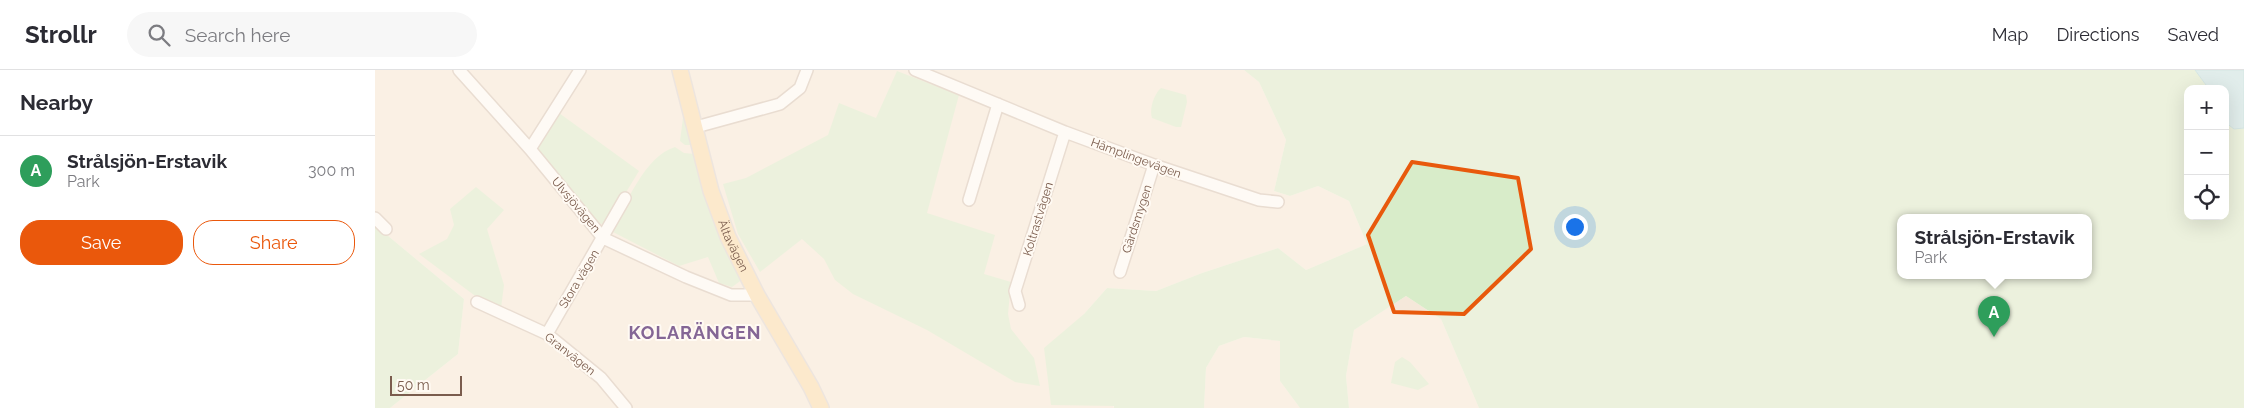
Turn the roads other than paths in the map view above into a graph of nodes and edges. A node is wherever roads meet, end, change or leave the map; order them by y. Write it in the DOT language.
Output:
graph roads {
  1 [pos="459,70"];
  2 [pos="580,70"];
  3 [pos="680,70"];
  4 [pos="807,70"];
  5 [pos="915,70"];
  6 [pos="997,104"];
  7 [pos="696,126"];
  8 [pos="1065,132"];
  9 [pos="530,149"];
  10 [pos="1154,165"];
  11 [pos="625,198"];
  12 [pos="969,200"];
  13 [pos="1278,202"];
  14 [pos="375,218"];
  15 [pos="386,229"];
  16 [pos="603,238"];
  17 [pos="1120,272"];
  18 [pos="757,296"];
  19 [pos="477,302"];
  20 [pos="1019,305"];
  21 [pos="547,334"];
  22 [pos="625,408"];
  23 [pos="821,408"];
  1 -- 9 [label="street, Ulvsjövägen"];
  2 -- 9 [label="street"];
  3 -- 7 [label="main road, Ältavägen"];
  4 -- 7 [label="street"];
  5 -- 6 [label="street, Hämplingevägen"];
  6 -- 8 [label="street, Hämplingevägen"];
  6 -- 12 [label="street"];
  7 -- 18 [label="main road, Ältavägen"];
  8 -- 10 [label="street, Hämplingevägen"];
  8 -- 20 [label="street, Koltrastvägen"];
  9 -- 16 [label="street, Ulvsjövägen"];
  10 -- 13 [label="street, Hämplingevägen"];
  10 -- 17 [label="street, Gärdsmygen"];
  11 -- 16 [label="street, Stora vägen"];
  14 -- 15 [label="street"];
  16 -- 18 [label="street, Ulvsjövägen"];
  16 -- 21 [label="street, Stora vägen"];
  18 -- 23 [label="main road, Ältavägen"];
  19 -- 21 [label="street, Granvägen"];
  21 -- 22 [label="street, Granvägen"];
}
